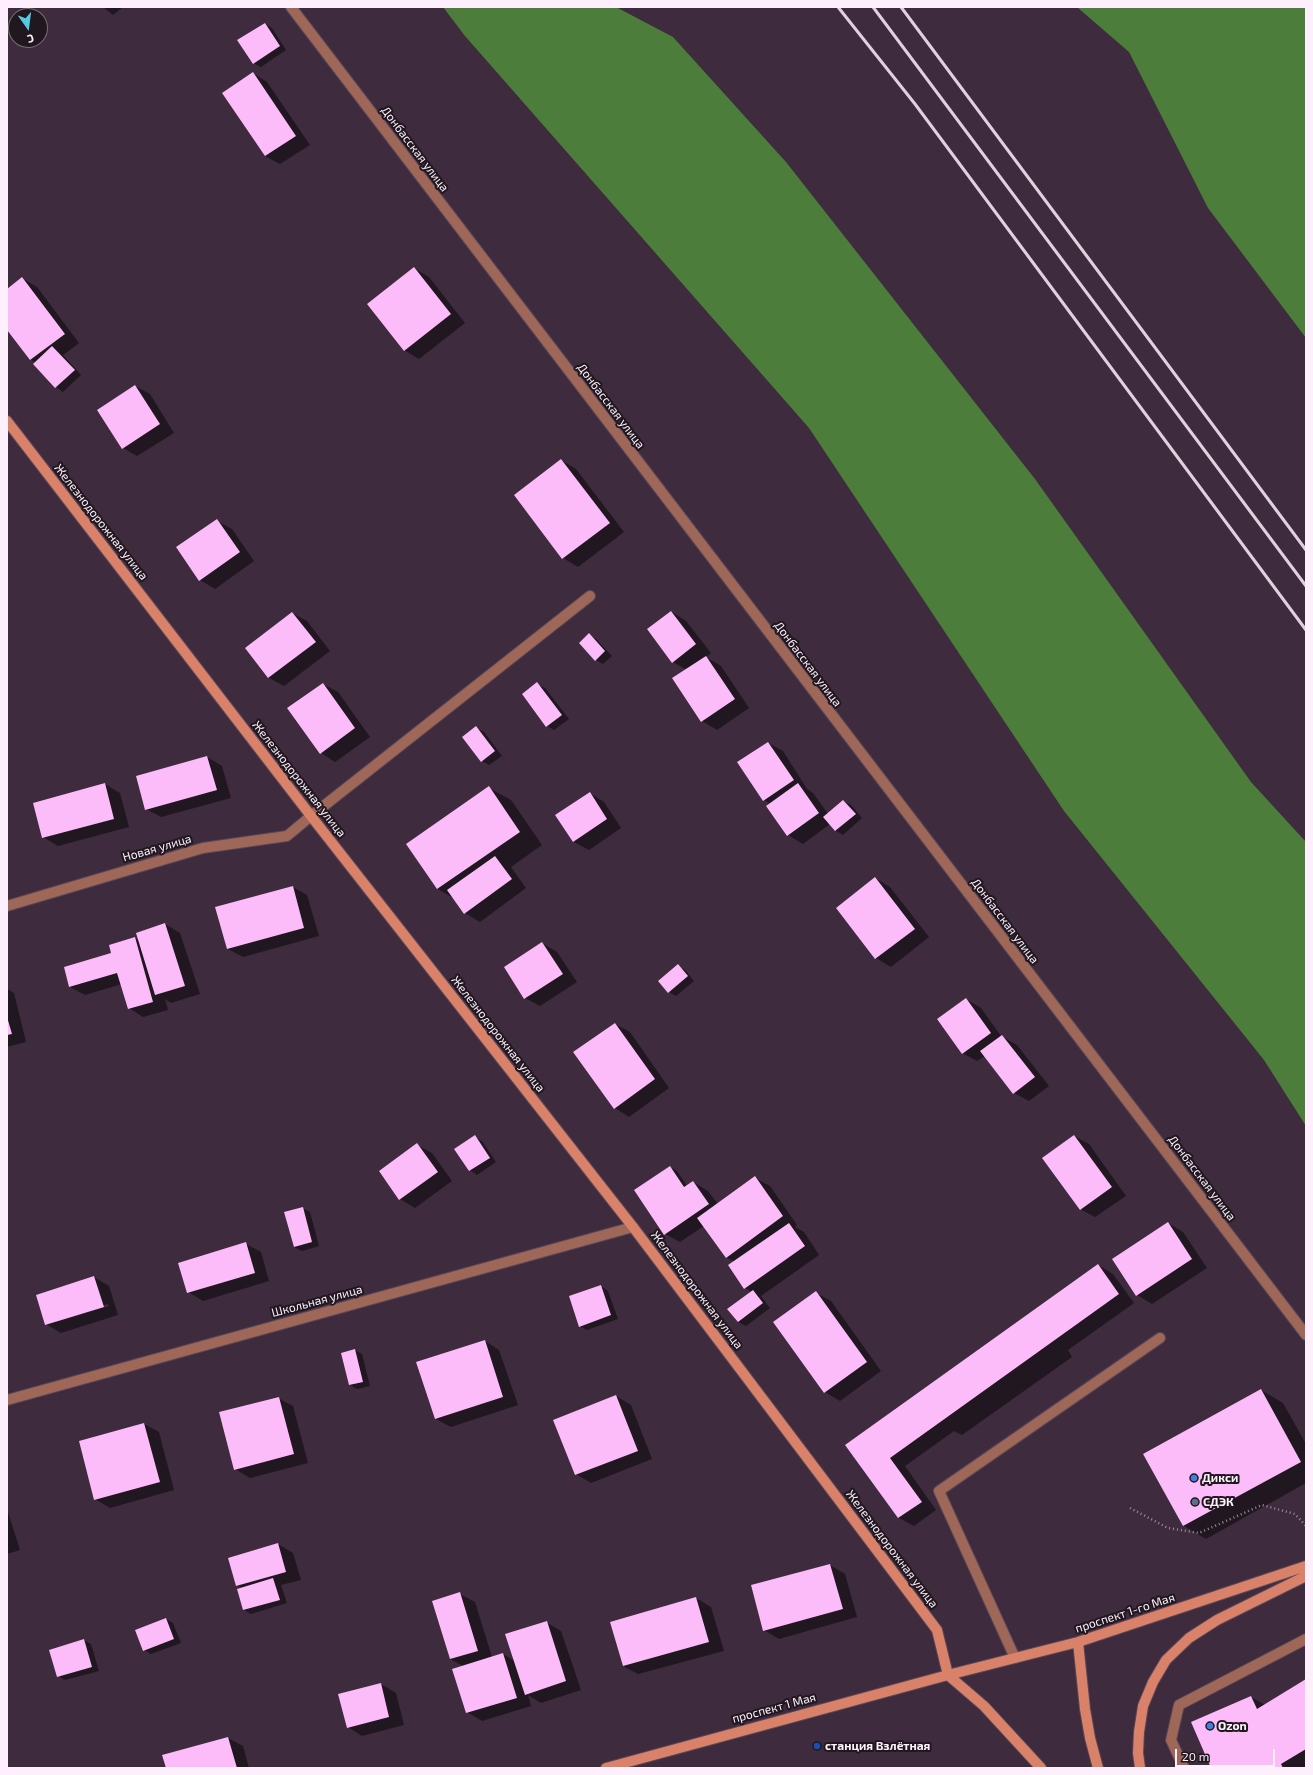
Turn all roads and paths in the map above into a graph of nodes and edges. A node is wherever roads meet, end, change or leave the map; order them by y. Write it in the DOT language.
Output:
graph roads {
  1 [pos="291,7"];
  2 [pos="7,421"];
  3 [pos="590,596"];
  4 [pos="311,816"];
  5 [pos="7,906"];
  6 [pos="633,1227"];
  7 [pos="1306,1335"];
  8 [pos="1160,1338"];
  9 [pos="7,1400"];
  10 [pos="1130,1508"];
  11 [pos="1306,1526"];
  12 [pos="1306,1566"];
  13 [pos="1306,1576"];
  14 [pos="1306,1639"];
  15 [pos="1078,1642"];
  16 [pos="1015,1658"];
  17 [pos="948,1675"];
  18 [pos="606,1768"];
  19 [pos="1041,1768"];
  20 [pos="1098,1768"];
  21 [pos="1140,1768"];
  22 [pos="1184,1768"];
  1 -- 7 [label="street, Донбасская улица"];
  2 -- 4 [label="street, Железнодорожная улица"];
  3 -- 4 [label="street, Новая улица"];
  4 -- 5 [label="street, Новая улица"];
  4 -- 6 [label="street, Железнодорожная улица"];
  6 -- 9 [label="street, Школьная улица"];
  6 -- 17 [label="street, Железнодорожная улица"];
  8 -- 16 [label="street"];
  10 -- 11 [label="path"];
  12 -- 15 [label="street, проспект 1-го Мая"];
  13 -- 21 [label="street"];
  14 -- 22 [label="street"];
  15 -- 16 [label="street, проспект 1-го Мая"];
  15 -- 20 [label="street"];
  16 -- 17 [label="street, проспект 1-го Мая"];
  17 -- 18 [label="street, проспект 1 Мая"];
  17 -- 19 [label="street"];
}
